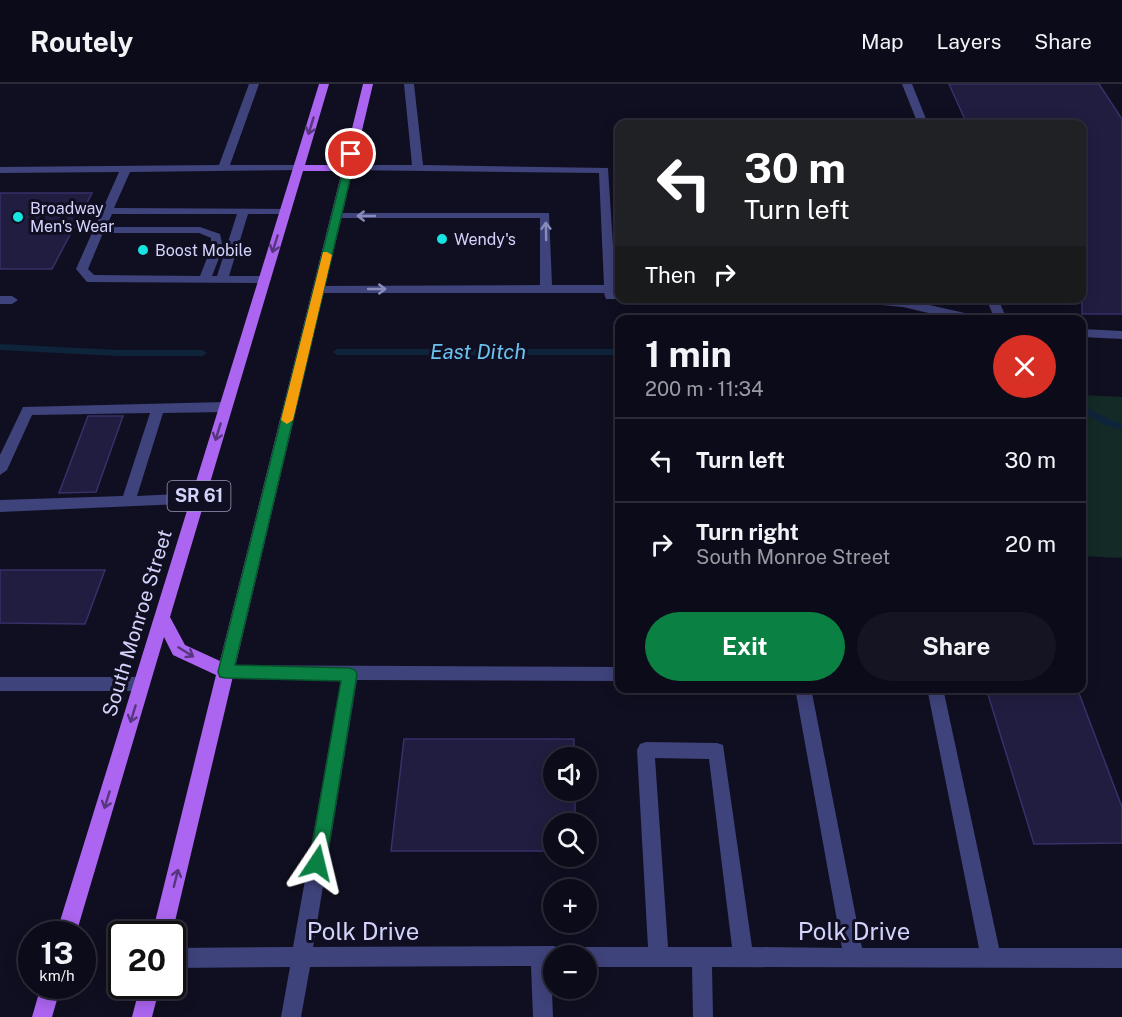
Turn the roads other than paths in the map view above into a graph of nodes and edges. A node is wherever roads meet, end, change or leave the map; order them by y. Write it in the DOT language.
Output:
graph roads {
  1 [pos="254,84"];
  2 [pos="324,84"];
  3 [pos="368,84"];
  4 [pos="409,84"];
  5 [pos="907,84"];
  6 [pos="921,120"];
  7 [pos="223,168"];
  8 [pos="298,168"];
  9 [pos="348,168"];
  10 [pos="418,168"];
  11 [pos="126,169"];
  12 [pos="0,170"];
  13 [pos="108,211"];
  14 [pos="244,211"];
  15 [pos="285,211"];
  16 [pos="336,216"];
  17 [pos="99,230"];
  18 [pos="205,279"];
  19 [pos="222,280"];
  20 [pos="264,280"];
  21 [pos="546,289"];
  22 [pos="318,290"];
  23 [pos="615,292"];
  24 [pos="903,303"];
  25 [pos="956,315"];
  26 [pos="1086,333"];
  27 [pos="1122,335"];
  28 [pos="225,407"];
  29 [pos="158,408"];
  30 [pos="0,470"];
  31 [pos="198,499"];
  32 [pos="128,502"];
  33 [pos="0,507"];
  34 [pos="162,616"];
  35 [pos="226,672"];
  36 [pos="350,674"];
  37 [pos="615,674"];
  38 [pos="0,684"];
  39 [pos="142,684"];
  40 [pos="804,693"];
  41 [pos="936,693"];
  42 [pos="70,921"];
  43 [pos="165,921"];
  44 [pos="543,956"];
  45 [pos="597,957"];
  46 [pos="186,958"];
  47 [pos="301,958"];
  48 [pos="659,958"];
  49 [pos="702,958"];
  50 [pos="744,958"];
  51 [pos="854,958"];
  52 [pos="991,958"];
  53 [pos="1122,958"];
  54 [pos="47,999"];
  55 [pos="147,999"];
  56 [pos="544,999"];
  57 [pos="42,1017"];
  58 [pos="142,1017"];
  59 [pos="291,1017"];
  60 [pos="543,1017"];
  61 [pos="703,1017"];
  1 -- 7 [label="street"];
  2 -- 8 [label="main road, South Monroe Street / SR 61, one-way"];
  3 -- 9 [label="main road"];
  4 -- 10 [label="street"];
  5 -- 6 [label="street"];
  7 -- 8 [label="street"];
  7 -- 11 [label="street"];
  8 -- 9 [label="main road"];
  8 -- 15 [label="main road, South Monroe Street / SR 61"];
  9 -- 10 [label="street"];
  9 -- 16 [label="main road"];
  10 -- 23 [label="street"];
  11 -- 12 [label="street"];
  11 -- 13 [label="street"];
  13 -- 14 [label="street"];
  13 -- 17 [label="street"];
  14 -- 15 [label="street"];
  14 -- 19 [label="street"];
  15 -- 20 [label="main road, South Monroe Street / SR 61, one-way"];
  21 -- 16 [label="street, one-way"];
  16 -- 22 [label="main road"];
  17 -- 18 [label="street"];
  17 -- 18 [label="street"];
  18 -- 19 [label="street"];
  19 -- 20 [label="street"];
  20 -- 28 [label="main road, South Monroe Street / SR 61"];
  22 -- 21 [label="street, one-way"];
  21 -- 23 [label="street"];
  22 -- 35 [label="main road"];
  24 -- 25 [label="street"];
  26 -- 27 [label="street"];
  28 -- 29 [label="street"];
  28 -- 31 [label="main road, South Monroe Street / SR 61, one-way"];
  29 -- 30 [label="street"];
  29 -- 32 [label="street"];
  31 -- 32 [label="street"];
  31 -- 34 [label="main road, South Monroe Street / SR 61"];
  32 -- 33 [label="street"];
  34 -- 35 [label="main road, one-way"];
  34 -- 39 [label="main road, South Monroe Street / SR 61"];
  35 -- 36 [label="street"];
  43 -- 35 [label="main road, one-way"];
  36 -- 37 [label="street"];
  36 -- 47 [label="street"];
  38 -- 39 [label="street"];
  39 -- 42 [label="main road, South Monroe Street / SR 61, one-way"];
  40 -- 51 [label="street"];
  41 -- 52 [label="street"];
  44 -- 47 [label="street, Polk Drive"];
  45 -- 48 [label="street, Polk Drive"];
  46 -- 47 [label="street, Polk Drive"];
  47 -- 59 [label="street"];
  48 -- 49 [label="street, Polk Drive"];
  48 -- 50 [label="street"];
  49 -- 50 [label="street, Polk Drive"];
  49 -- 61 [label="street"];
  50 -- 51 [label="street, Polk Drive"];
  51 -- 52 [label="street, Polk Drive"];
  52 -- 53 [label="street, Polk Drive"];
  54 -- 57 [label="main road"];
  55 -- 58 [label="main road"];
  56 -- 60 [label="street"];
}
